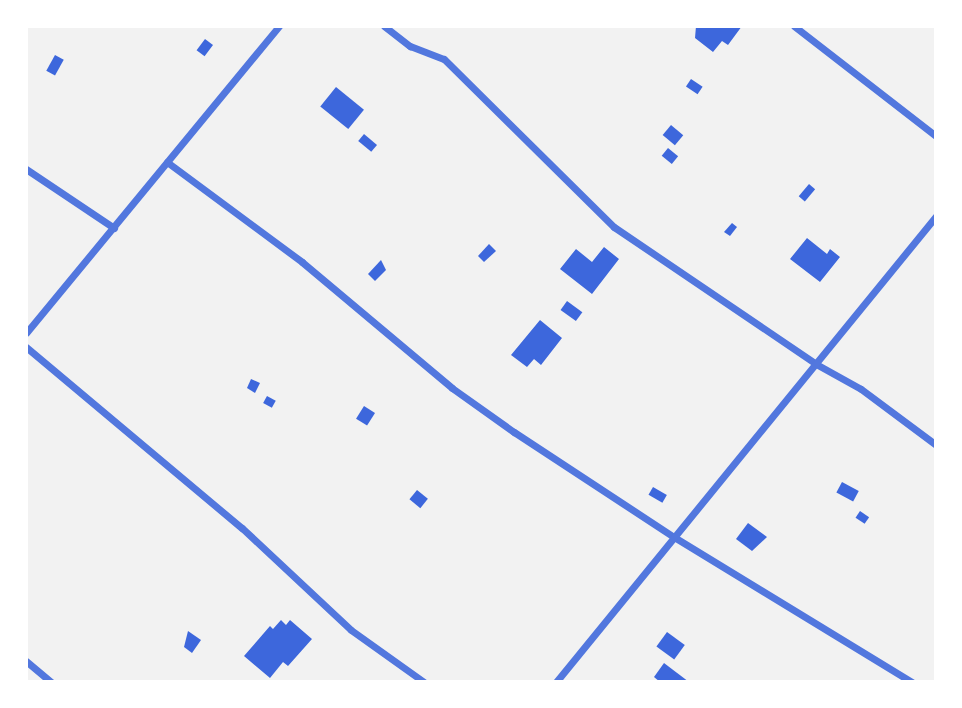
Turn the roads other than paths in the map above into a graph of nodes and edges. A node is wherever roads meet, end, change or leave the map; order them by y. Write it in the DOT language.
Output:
graph roads {
  1 [pos="279,26"];
  2 [pos="384,26"];
  3 [pos="794,26"];
  4 [pos="936,136"];
  5 [pos="167,162"];
  6 [pos="26,169"];
  7 [pos="936,216"];
  8 [pos="114,228"];
  9 [pos="26,333"];
  10 [pos="26,347"];
  11 [pos="816,364"];
  12 [pos="936,446"];
  13 [pos="674,537"];
  14 [pos="26,661"];
  15 [pos="51,682"];
  16 [pos="424,682"];
  17 [pos="556,682"];
  18 [pos="912,682"];
  1 -- 5 [label="street"];
  2 -- 11 [label="street"];
  3 -- 4 [label="street"];
  5 -- 8 [label="street"];
  5 -- 13 [label="street"];
  6 -- 8 [label="street"];
  7 -- 11 [label="street"];
  8 -- 9 [label="street"];
  10 -- 16 [label="street"];
  11 -- 12 [label="street"];
  11 -- 13 [label="street"];
  13 -- 17 [label="street"];
  13 -- 18 [label="street"];
  14 -- 15 [label="street"];
}
